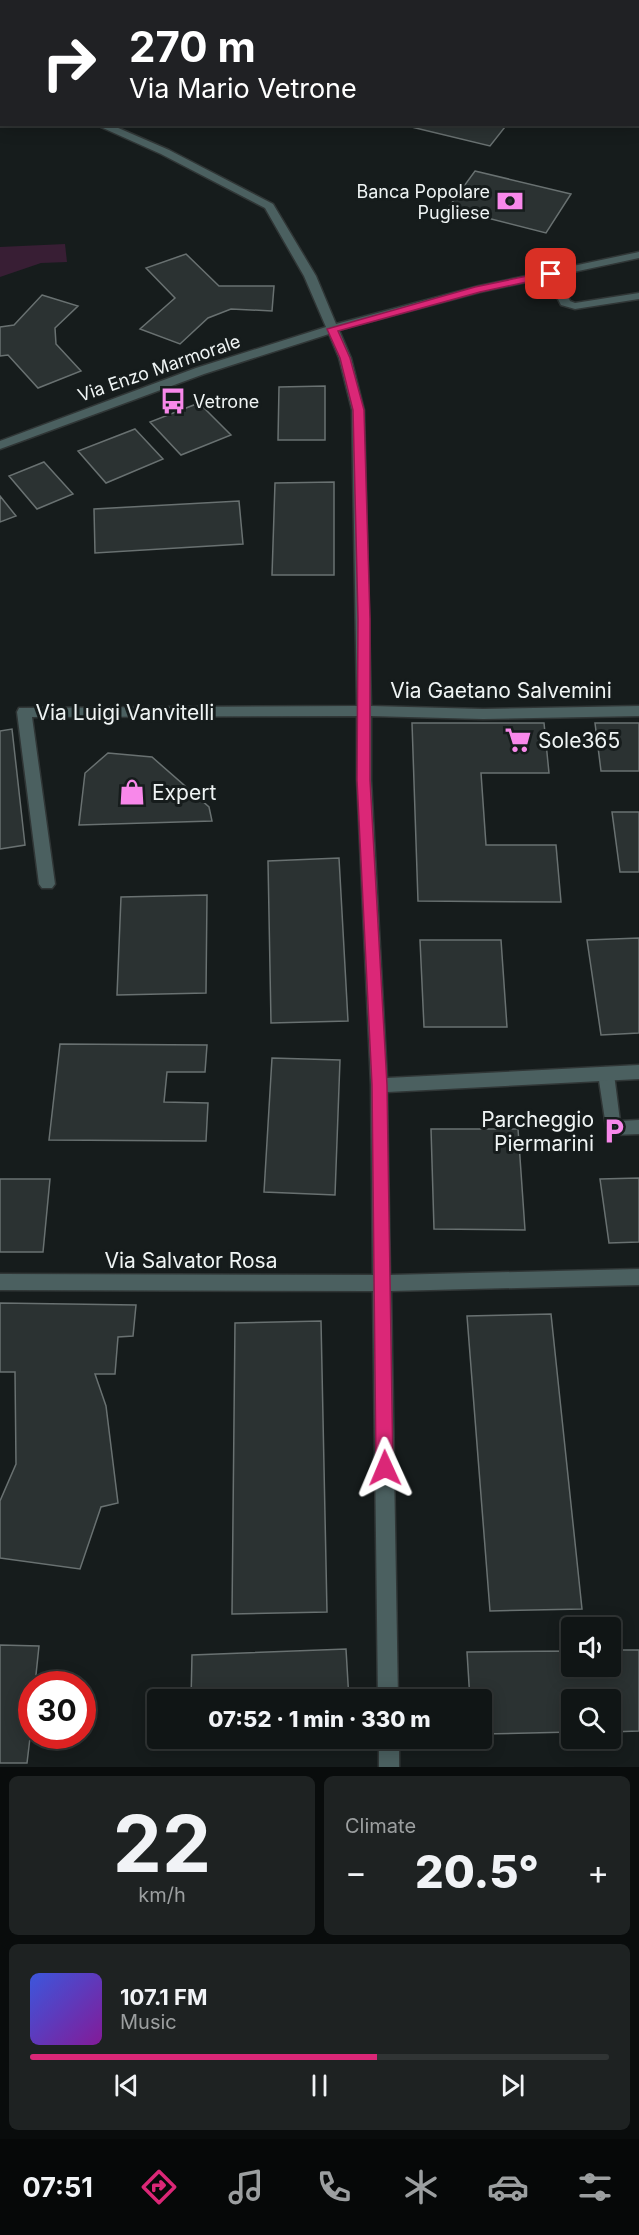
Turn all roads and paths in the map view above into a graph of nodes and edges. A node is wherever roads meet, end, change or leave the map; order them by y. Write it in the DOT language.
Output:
graph roads {
  1 [pos="104,126"];
  2 [pos="639,255"];
  3 [pos="551,274"];
  4 [pos="639,296"];
  5 [pos="332,329"];
  6 [pos="0,445"];
  7 [pos="364,711"];
  8 [pos="639,711"];
  9 [pos="46,884"];
  10 [pos="639,1072"];
  11 [pos="606,1074"];
  12 [pos="380,1085"];
  13 [pos="639,1127"];
  14 [pos="639,1277"];
  15 [pos="0,1282"];
  16 [pos="382,1283"];
  17 [pos="388,1689"];
  18 [pos="389,1749"];
  19 [pos="389,1767"];
  1 -- 5 [label="street"];
  2 -- 3 [label="street, Via Enzo Marmorale"];
  3 -- 4 [label="street"];
  3 -- 5 [label="street, Via Enzo Marmorale"];
  5 -- 6 [label="street, Via Enzo Marmorale"];
  5 -- 7 [label="street"];
  7 -- 8 [label="street, Via Gaetano Salvemini"];
  7 -- 9 [label="street, Via Luigi Vanvitelli"];
  7 -- 12 [label="street"];
  10 -- 11 [label="street"];
  11 -- 12 [label="street"];
  11 -- 13 [label="street"];
  12 -- 16 [label="street"];
  14 -- 16 [label="street, Via Salvator Rosa"];
  15 -- 16 [label="street, Via Salvator Rosa"];
  16 -- 17 [label="street"];
  18 -- 19 [label="street"];
}
